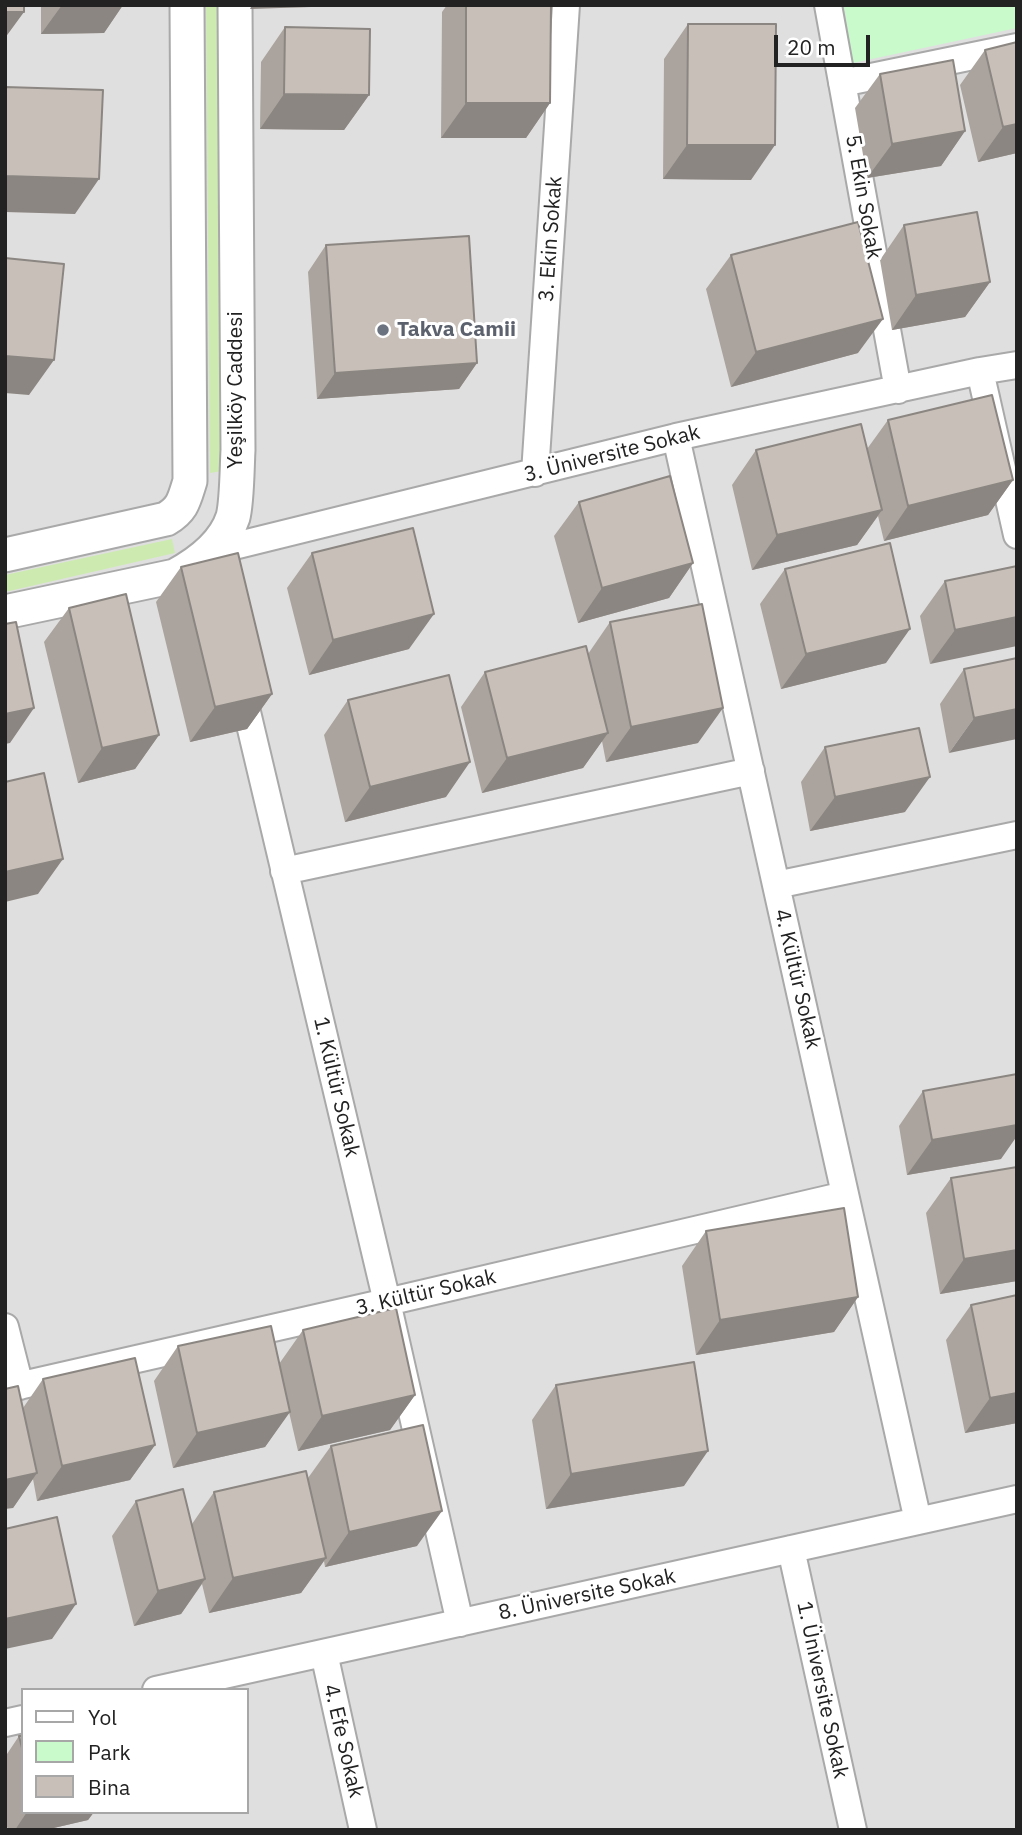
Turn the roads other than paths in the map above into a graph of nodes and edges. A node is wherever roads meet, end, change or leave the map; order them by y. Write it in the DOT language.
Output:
graph roads {
  1 [pos="187,5"];
  2 [pos="235,5"];
  3 [pos="566,5"];
  4 [pos="828,5"];
  5 [pos="1017,47"];
  6 [pos="842,83"];
  7 [pos="1017,365"];
  8 [pos="980,372"];
  9 [pos="898,390"];
  10 [pos="676,437"];
  11 [pos="535,473"];
  12 [pos="179,511"];
  13 [pos="1017,535"];
  14 [pos="5,555"];
  15 [pos="213,565"];
  16 [pos="5,612"];
  17 [pos="238,671"];
  18 [pos="751,771"];
  19 [pos="1017,835"];
  20 [pos="284,871"];
  21 [pos="776,886"];
  22 [pos="845,1195"];
  23 [pos="387,1302"];
  24 [pos="5,1326"];
  25 [pos="13,1388"];
  26 [pos="1017,1499"];
  27 [pos="918,1521"];
  28 [pos="791,1549"];
  29 [pos="460,1623"];
  30 [pos="324,1653"];
  31 [pos="165,1688"];
  32 [pos="363,1830"];
  33 [pos="853,1830"];
  1 -- 12 [label="street"];
  2 -- 15 [label="street, Yeşilköy Caddesi"];
  3 -- 11 [label="street, 3. Ekin Sokak"];
  4 -- 6 [label="street, 5. Ekin Sokak"];
  5 -- 6 [label="street"];
  6 -- 9 [label="street, 5. Ekin Sokak"];
  7 -- 8 [label="street, 3. Üniversite Sokak"];
  8 -- 9 [label="street, 3. Üniversite Sokak"];
  8 -- 13 [label="street"];
  9 -- 10 [label="street, 3. Üniversite Sokak"];
  10 -- 11 [label="street, 3. Üniversite Sokak"];
  10 -- 18 [label="street, 4. Kültür Sokak"];
  11 -- 15 [label="street, 3. Üniversite Sokak"];
  12 -- 14 [label="street"];
  12 -- 15 [label="street"];
  15 -- 16 [label="street, Yeşilköy Caddesi"];
  17 -- 20 [label="street, 1. Kültür Sokak"];
  18 -- 20 [label="street"];
  18 -- 21 [label="street, 4. Kültür Sokak"];
  19 -- 21 [label="street"];
  20 -- 23 [label="street, 1. Kültür Sokak"];
  21 -- 22 [label="street, 4. Kültür Sokak"];
  22 -- 23 [label="street, 3. Kültür Sokak"];
  22 -- 27 [label="street, 4. Kültür Sokak"];
  23 -- 25 [label="street, 3. Kültür Sokak"];
  23 -- 29 [label="street, 1. Kültür Sokak"];
  24 -- 25 [label="street"];
  26 -- 27 [label="street, 8. Üniversite Sokak"];
  27 -- 28 [label="street, 8. Üniversite Sokak"];
  28 -- 29 [label="street, 8. Üniversite Sokak"];
  28 -- 33 [label="street, 1. Üniversite Sokak"];
  29 -- 30 [label="street, 8. Üniversite Sokak"];
  30 -- 31 [label="street, 8. Üniversite Sokak"];
  30 -- 32 [label="street, 4. Efe Sokak"];
}
